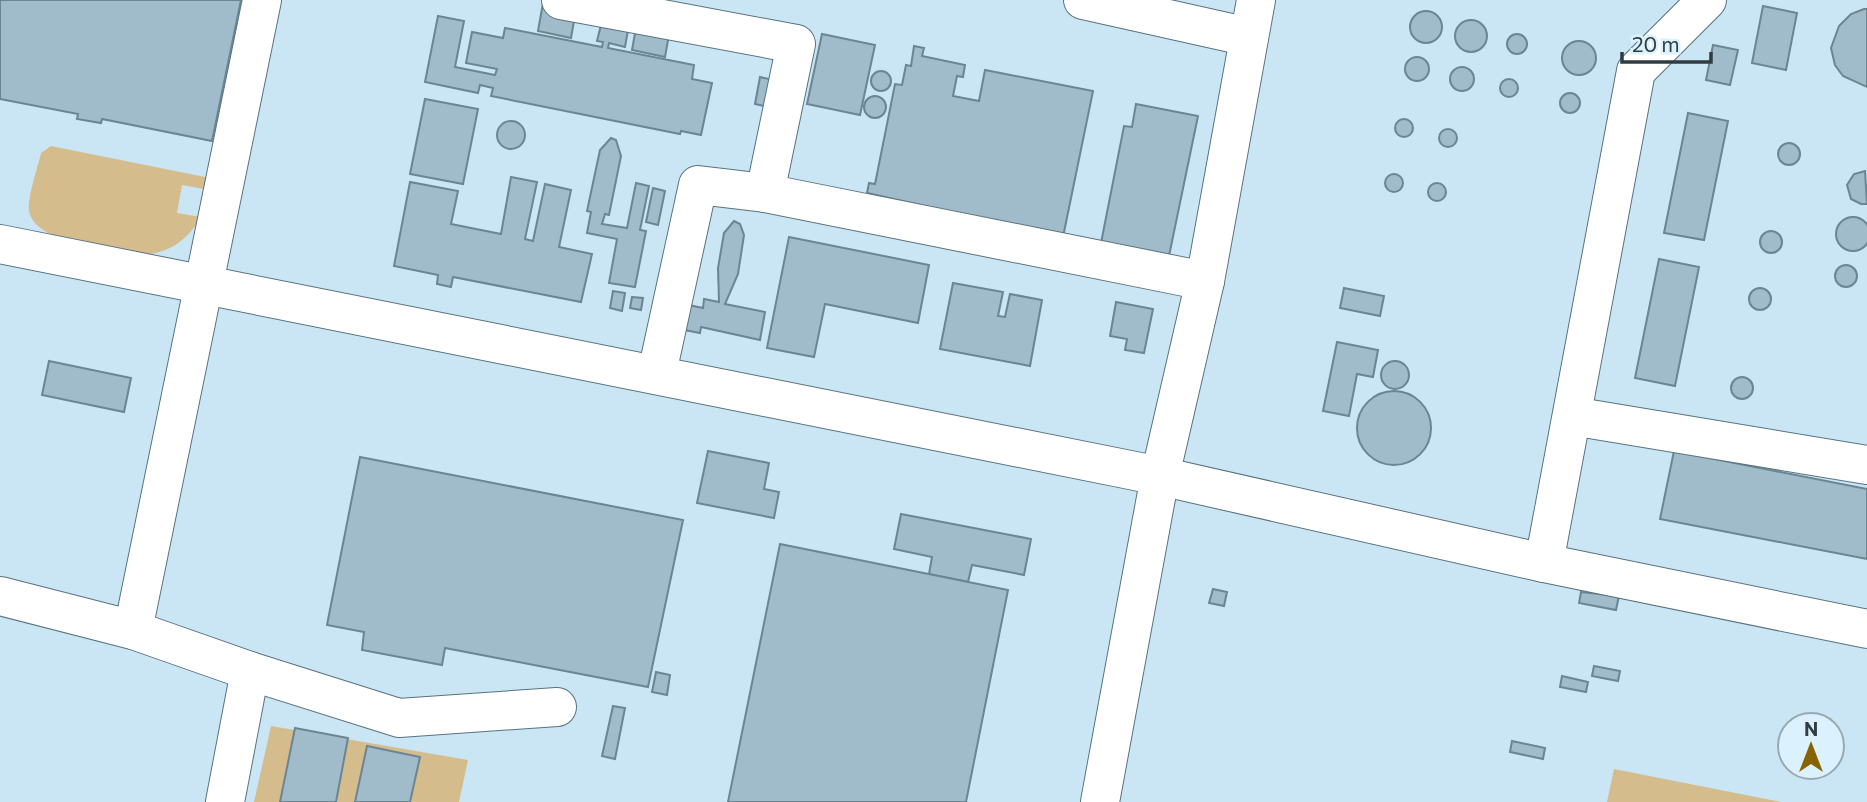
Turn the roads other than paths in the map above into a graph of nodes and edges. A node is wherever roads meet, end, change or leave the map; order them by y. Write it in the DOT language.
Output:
graph roads {
  1 [pos="262,0"];
  2 [pos="561,0"];
  3 [pos="1083,0"];
  4 [pos="1707,0"];
  5 [pos="1253,18"];
  6 [pos="765,193"];
  7 [pos="0,244"];
  8 [pos="1205,281"];
  9 [pos="204,284"];
  10 [pos="657,373"];
  11 [pos="1572,416"];
  12 [pos="1867,465"];
  13 [pos="1160,476"];
  14 [pos="1544,563"];
  15 [pos="0,596"];
  16 [pos="133,629"];
  17 [pos="1867,629"];
  18 [pos="250,671"];
  19 [pos="557,707"];
  20 [pos="225,802"];
  21 [pos="1100,802"];
  1 -- 9 [label="lane"];
  2 -- 6 [label="lane"];
  3 -- 5 [label="lane"];
  4 -- 11 [label="lane"];
  5 -- 8 [label="lane"];
  6 -- 8 [label="lane"];
  6 -- 10 [label="lane"];
  7 -- 9 [label="lane"];
  8 -- 13 [label="lane"];
  9 -- 10 [label="lane"];
  9 -- 16 [label="lane"];
  10 -- 13 [label="lane"];
  11 -- 12 [label="lane"];
  11 -- 14 [label="lane"];
  13 -- 14 [label="lane"];
  13 -- 21 [label="lane"];
  14 -- 17 [label="lane"];
  15 -- 16 [label="lane"];
  16 -- 18 [label="lane"];
  18 -- 19 [label="lane"];
  18 -- 20 [label="lane"];
}
